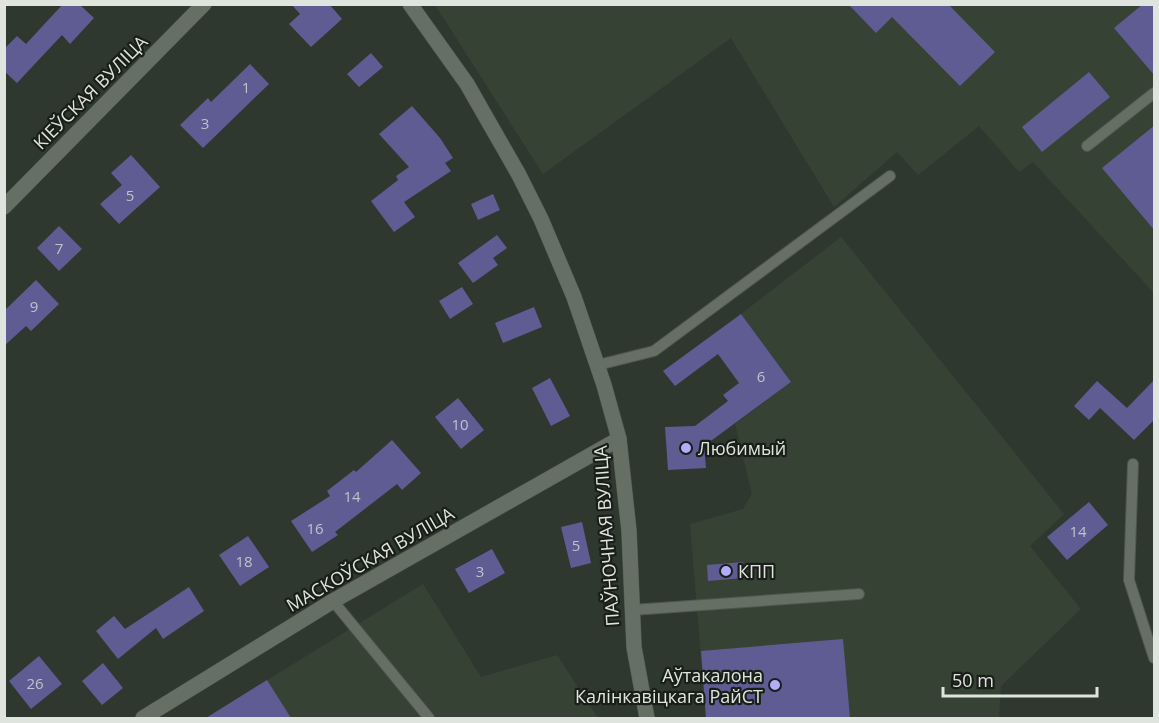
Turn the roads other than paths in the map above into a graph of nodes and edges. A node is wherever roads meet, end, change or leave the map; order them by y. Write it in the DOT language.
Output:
graph roads {
  1 [pos="204,4"];
  2 [pos="410,4"];
  3 [pos="1155,93"];
  4 [pos="1087,146"];
  5 [pos="890,176"];
  6 [pos="4,207"];
  7 [pos="597,365"];
  8 [pos="619,439"];
  9 [pos="1133,464"];
  10 [pos="859,594"];
  11 [pos="333,601"];
  12 [pos="632,610"];
  13 [pos="1155,658"];
  14 [pos="143,718"];
  15 [pos="429,718"];
  16 [pos="647,718"];
  1 -- 6 [label="street, КІЕЎСКАЯ ВУЛІЦА"];
  2 -- 7 [label="street, ПАЎНОЧНАЯ ВУЛІЦА"];
  3 -- 4 [label="lane"];
  5 -- 7 [label="lane"];
  7 -- 8 [label="street, ПАЎНОЧНАЯ ВУЛІЦА"];
  8 -- 11 [label="street, МАСКОЎСКАЯ ВУЛІЦА"];
  8 -- 12 [label="street, ПАЎНОЧНАЯ ВУЛІЦА"];
  9 -- 13 [label="lane"];
  10 -- 12 [label="lane"];
  11 -- 14 [label="street, МАСКОЎСКАЯ ВУЛІЦА"];
  11 -- 15 [label="lane"];
  12 -- 16 [label="street, ПАЎНОЧНАЯ ВУЛІЦА"];
}
